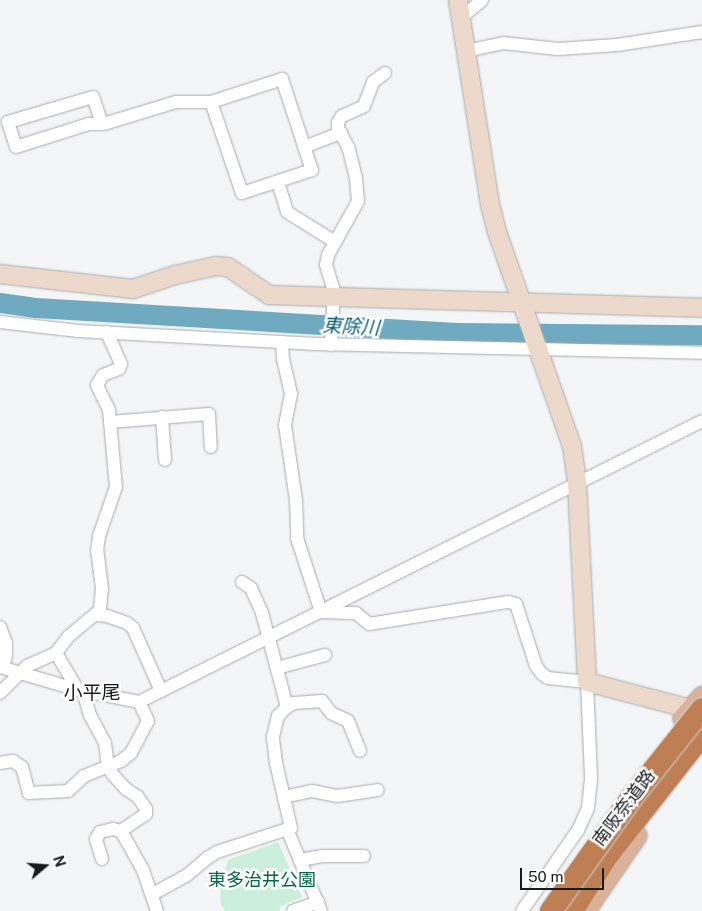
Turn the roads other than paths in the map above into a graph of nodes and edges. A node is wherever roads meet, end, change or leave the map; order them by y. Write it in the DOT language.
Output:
graph roads {
  1 [pos="482,0"];
  2 [pos="460,8"];
  3 [pos="702,32"];
  4 [pos="466,51"];
  5 [pos="384,73"];
  6 [pos="211,102"];
  7 [pos="102,124"];
  8 [pos="341,133"];
  9 [pos="304,147"];
  10 [pos="278,182"];
  11 [pos="336,242"];
  12 [pos="0,274"];
  13 [pos="333,298"];
  14 [pos="702,308"];
  15 [pos="523,310"];
  16 [pos="0,322"];
  17 [pos="107,332"];
  18 [pos="282,342"];
  19 [pos="331,345"];
  20 [pos="538,351"];
  21 [pos="702,353"];
  22 [pos="162,418"];
  23 [pos="702,421"];
  24 [pos="110,422"];
  25 [pos="211,447"];
  26 [pos="165,460"];
  27 [pos="576,483"];
  28 [pos="242,582"];
  29 [pos="321,612"];
  30 [pos="95,615"];
  31 [pos="0,627"];
  32 [pos="269,636"];
  33 [pos="56,652"];
  34 [pos="325,655"];
  35 [pos="1,667"];
  36 [pos="277,668"];
  37 [pos="20,672"];
  38 [pos="587,682"];
  39 [pos="81,690"];
  40 [pos="161,691"];
  41 [pos="0,693"];
  42 [pos="702,695"];
  43 [pos="139,702"];
  44 [pos="287,707"];
  45 [pos="698,710"];
  46 [pos="702,735"];
  47 [pos="360,751"];
  48 [pos="702,751"];
  49 [pos="0,764"];
  50 [pos="108,766"];
  51 [pos="378,790"];
  52 [pos="284,797"];
  53 [pos="287,829"];
  54 [pos="121,830"];
  55 [pos="364,856"];
  56 [pos="102,859"];
  57 [pos="300,860"];
  58 [pos="152,894"];
  59 [pos="320,907"];
  60 [pos="156,911"];
  61 [pos="293,911"];
  62 [pos="522,911"];
  63 [pos="542,911"];
  64 [pos="551,911"];
  65 [pos="572,911"];
  66 [pos="585,911"];
  1 -- 2 [label="street"];
  2 -- 4 [label="street"];
  3 -- 4 [label="street"];
  4 -- 15 [label="street"];
  5 -- 8 [label="street"];
  6 -- 7 [label="street"];
  6 -- 9 [label="street"];
  6 -- 10 [label="street"];
  7 -- 7 [label="street"];
  8 -- 9 [label="street"];
  8 -- 11 [label="street"];
  9 -- 10 [label="street"];
  10 -- 11 [label="street"];
  11 -- 13 [label="street"];
  12 -- 13 [label="street"];
  13 -- 15 [label="street"];
  13 -- 19 [label="street"];
  14 -- 15 [label="street"];
  15 -- 20 [label="street"];
  16 -- 17 [label="street"];
  17 -- 18 [label="street"];
  17 -- 24 [label="street"];
  18 -- 19 [label="street"];
  18 -- 29 [label="street"];
  19 -- 20 [label="street"];
  20 -- 21 [label="street"];
  20 -- 27 [label="street"];
  22 -- 24 [label="street"];
  22 -- 25 [label="street"];
  22 -- 26 [label="street"];
  23 -- 27 [label="street"];
  24 -- 30 [label="street"];
  27 -- 29 [label="street"];
  27 -- 38 [label="street"];
  28 -- 32 [label="street"];
  29 -- 32 [label="street"];
  29 -- 38 [label="street"];
  30 -- 33 [label="street"];
  30 -- 40 [label="street"];
  31 -- 35 [label="street"];
  32 -- 36 [label="street"];
  32 -- 40 [label="street"];
  33 -- 37 [label="street"];
  33 -- 39 [label="street"];
  34 -- 36 [label="street"];
  35 -- 37 [label="street"];
  36 -- 44 [label="street"];
  37 -- 39 [label="street"];
  37 -- 41 [label="street"];
  38 -- 45 [label="street"];
  38 -- 62 [label="street"];
  39 -- 43 [label="street"];
  39 -- 50 [label="street"];
  40 -- 43 [label="street"];
  42 -- 45 [label="main road"];
  43 -- 50 [label="street"];
  44 -- 47 [label="street"];
  44 -- 52 [label="street"];
  45 -- 63 [label="main road"];
  45 -- 64 [label="highway, 南阪奈道路, bridge"];
  46 -- 65 [label="highway, 南阪奈道路"];
  48 -- 66 [label="main road"];
  49 -- 50 [label="street"];
  50 -- 54 [label="street"];
  51 -- 52 [label="street"];
  52 -- 53 [label="street"];
  53 -- 57 [label="street"];
  53 -- 58 [label="street"];
  54 -- 56 [label="street"];
  54 -- 58 [label="street"];
  55 -- 57 [label="street"];
  57 -- 59 [label="street"];
  58 -- 60 [label="street"];
  59 -- 61 [label="street"];
}
